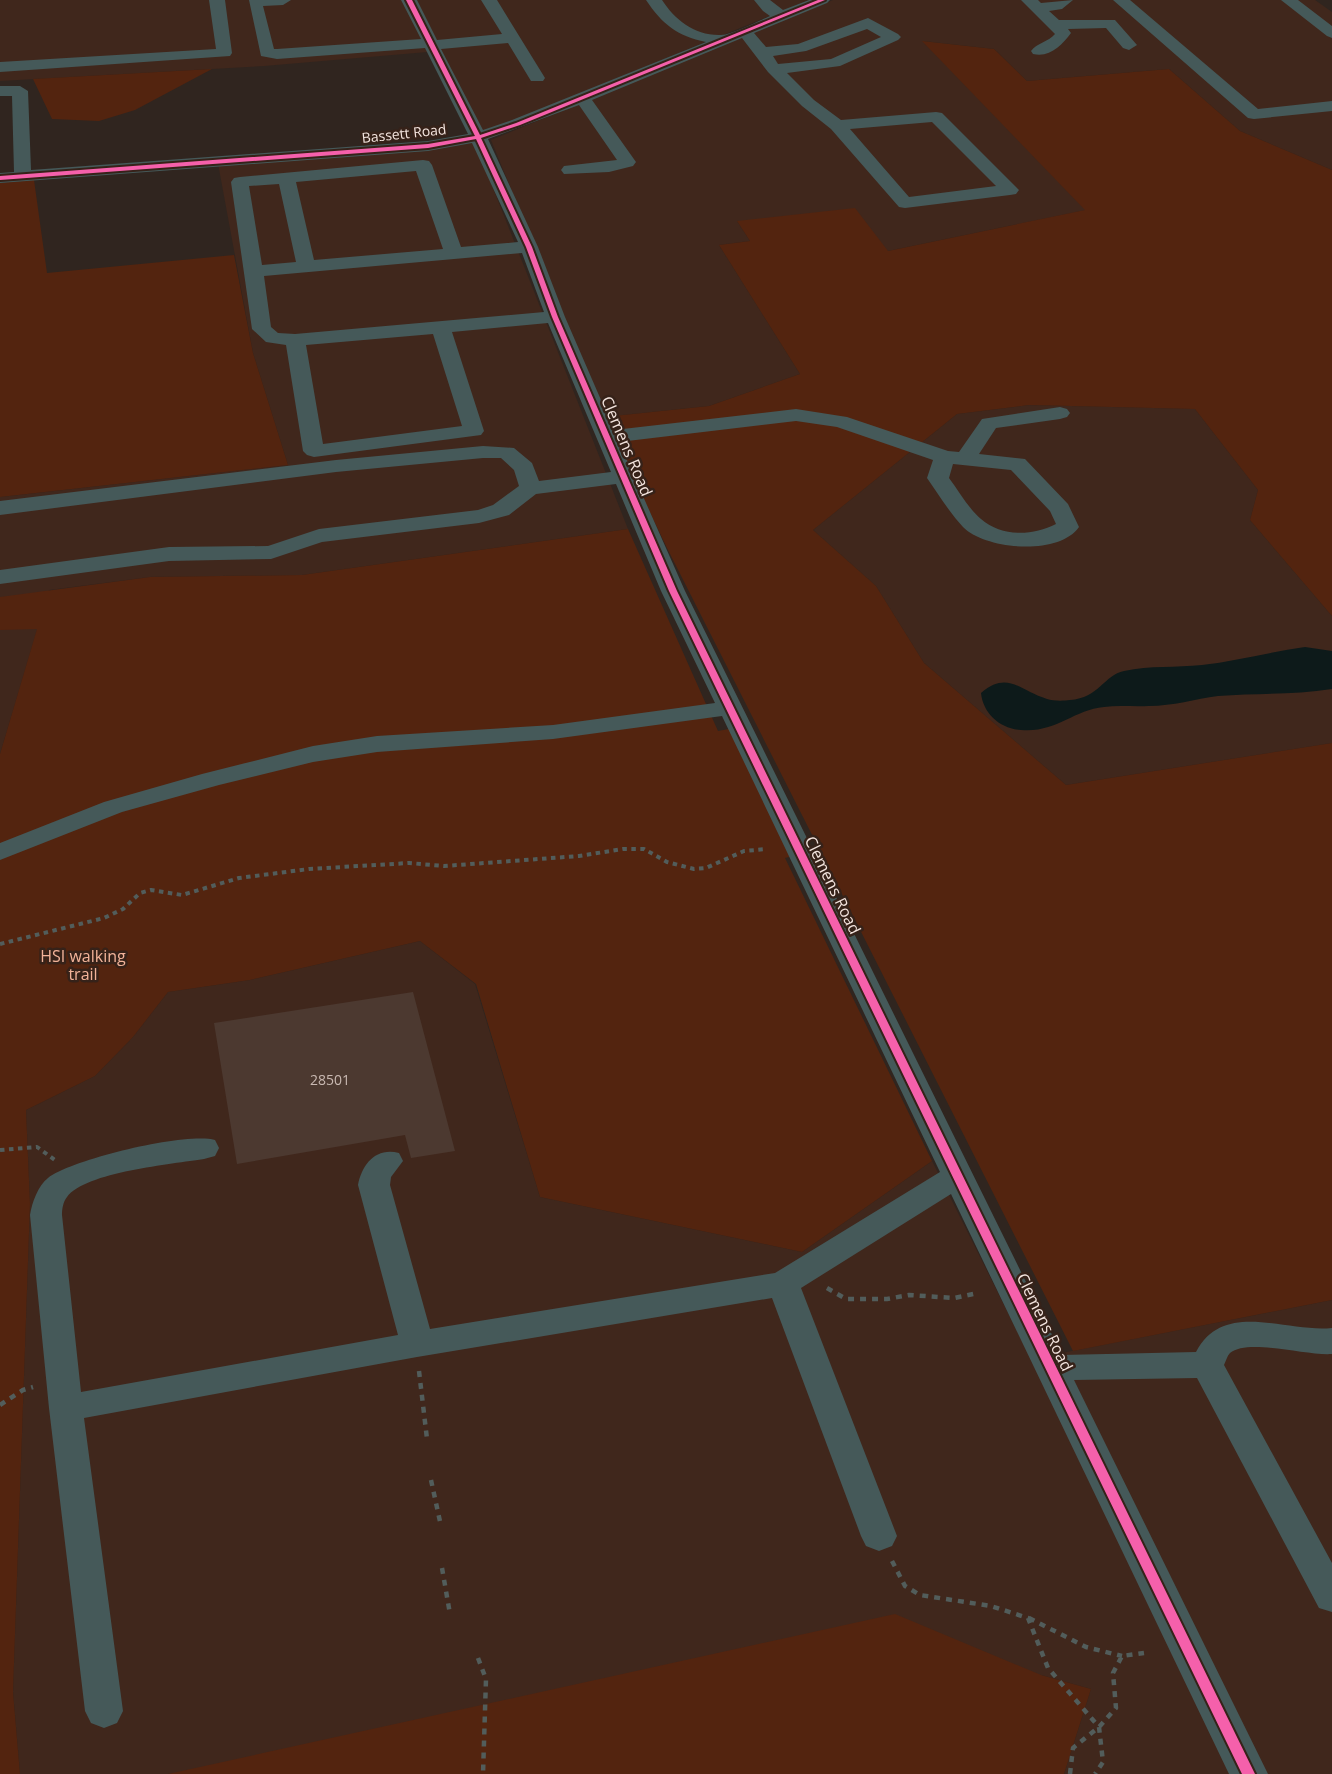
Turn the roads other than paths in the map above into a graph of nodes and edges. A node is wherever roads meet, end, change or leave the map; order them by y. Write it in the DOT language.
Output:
graph roads {
  1 [pos="218,0"];
  2 [pos="283,0"];
  3 [pos="295,0"];
  4 [pos="409,0"];
  5 [pos="489,0"];
  6 [pos="654,0"];
  7 [pos="762,0"];
  8 [pos="822,0"];
  9 [pos="1065,0"];
  10 [pos="1121,0"];
  11 [pos="1289,0"];
  12 [pos="1033,4"];
  13 [pos="782,16"];
  14 [pos="1055,25"];
  15 [pos="745,32"];
  16 [pos="1332,33"];
  17 [pos="511,38"];
  18 [pos="723,40"];
  19 [pos="431,44"];
  20 [pos="1129,45"];
  21 [pos="1039,51"];
  22 [pos="762,52"];
  23 [pos="0,67"];
  24 [pos="774,69"];
  25 [pos="537,78"];
  26 [pos="0,91"];
  27 [pos="582,97"];
  28 [pos="1332,106"];
  29 [pos="837,125"];
  30 [pos="478,137"];
  31 [pos="570,170"];
  32 [pos="23,176"];
  33 [pos="0,178"];
  34 [pos="286,178"];
  35 [pos="529,247"];
  36 [pos="454,253"];
  37 [pos="306,266"];
  38 [pos="254,271"];
  39 [pos="555,317"];
  40 [pos="441,327"];
  41 [pos="295,340"];
  42 [pos="1060,413"];
  43 [pos="607,437"];
  44 [pos="955,458"];
  45 [pos="624,477"];
  46 [pos="530,488"];
  47 [pos="0,508"];
  48 [pos="0,577"];
  49 [pos="730,708"];
  50 [pos="0,852"];
  51 [pos="204,1148"];
  52 [pos="388,1161"];
  53 [pos="958,1176"];
  54 [pos="783,1284"];
  55 [pos="1332,1341"];
  56 [pos="417,1354"];
  57 [pos="1207,1365"];
  58 [pos="1051,1368"];
  59 [pos="66,1408"];
  60 [pos="879,1536"];
  61 [pos="1332,1597"];
  62 [pos="104,1711"];
  63 [pos="1249,1774"];
  1 -- 23 [label="street"];
  2 -- 3 [label="street"];
  2 -- 19 [label="street"];
  4 -- 19 [label="street, Clemens Road"];
  5 -- 17 [label="street"];
  6 -- 18 [label="street"];
  7 -- 13 [label="street"];
  8 -- 13 [label="street, Bassett Road"];
  9 -- 12 [label="street"];
  10 -- 28 [label="street"];
  11 -- 16 [label="street"];
  12 -- 14 [label="street"];
  13 -- 15 [label="street, Bassett Road"];
  14 -- 20 [label="street"];
  14 -- 21 [label="street"];
  15 -- 18 [label="street, Bassett Road"];
  15 -- 22 [label="street"];
  17 -- 19 [label="street"];
  17 -- 25 [label="street"];
  18 -- 27 [label="street, Bassett Road"];
  19 -- 30 [label="street, Clemens Road"];
  22 -- 24 [label="street"];
  22 -- 24 [label="street"];
  24 -- 29 [label="street"];
  26 -- 32 [label="street"];
  27 -- 30 [label="street, Bassett Road"];
  27 -- 31 [label="street"];
  29 -- 29 [label="street"];
  30 -- 32 [label="street, Bassett Road"];
  30 -- 35 [label="street, Clemens Road"];
  32 -- 33 [label="street, Bassett Road"];
  34 -- 36 [label="street"];
  34 -- 37 [label="street"];
  34 -- 38 [label="street"];
  35 -- 36 [label="street"];
  35 -- 39 [label="street, Clemens Road"];
  36 -- 37 [label="street"];
  37 -- 38 [label="street"];
  38 -- 41 [label="street"];
  39 -- 40 [label="street"];
  39 -- 43 [label="street, Clemens Road"];
  40 -- 41 [label="street"];
  40 -- 41 [label="street"];
  42 -- 44 [label="street"];
  43 -- 44 [label="street"];
  43 -- 45 [label="street, Clemens Road"];
  44 -- 44 [label="street"];
  45 -- 46 [label="street"];
  45 -- 49 [label="street, Clemens Road"];
  46 -- 47 [label="street"];
  46 -- 48 [label="street"];
  49 -- 50 [label="street"];
  49 -- 53 [label="street, Clemens Road"];
  51 -- 59 [label="street"];
  52 -- 56 [label="street"];
  53 -- 54 [label="street"];
  53 -- 58 [label="street, Clemens Road"];
  54 -- 56 [label="street"];
  54 -- 60 [label="street"];
  55 -- 57 [label="street"];
  56 -- 59 [label="street"];
  57 -- 58 [label="street"];
  57 -- 61 [label="street"];
  58 -- 63 [label="street, Clemens Road"];
  59 -- 62 [label="street"];
}
